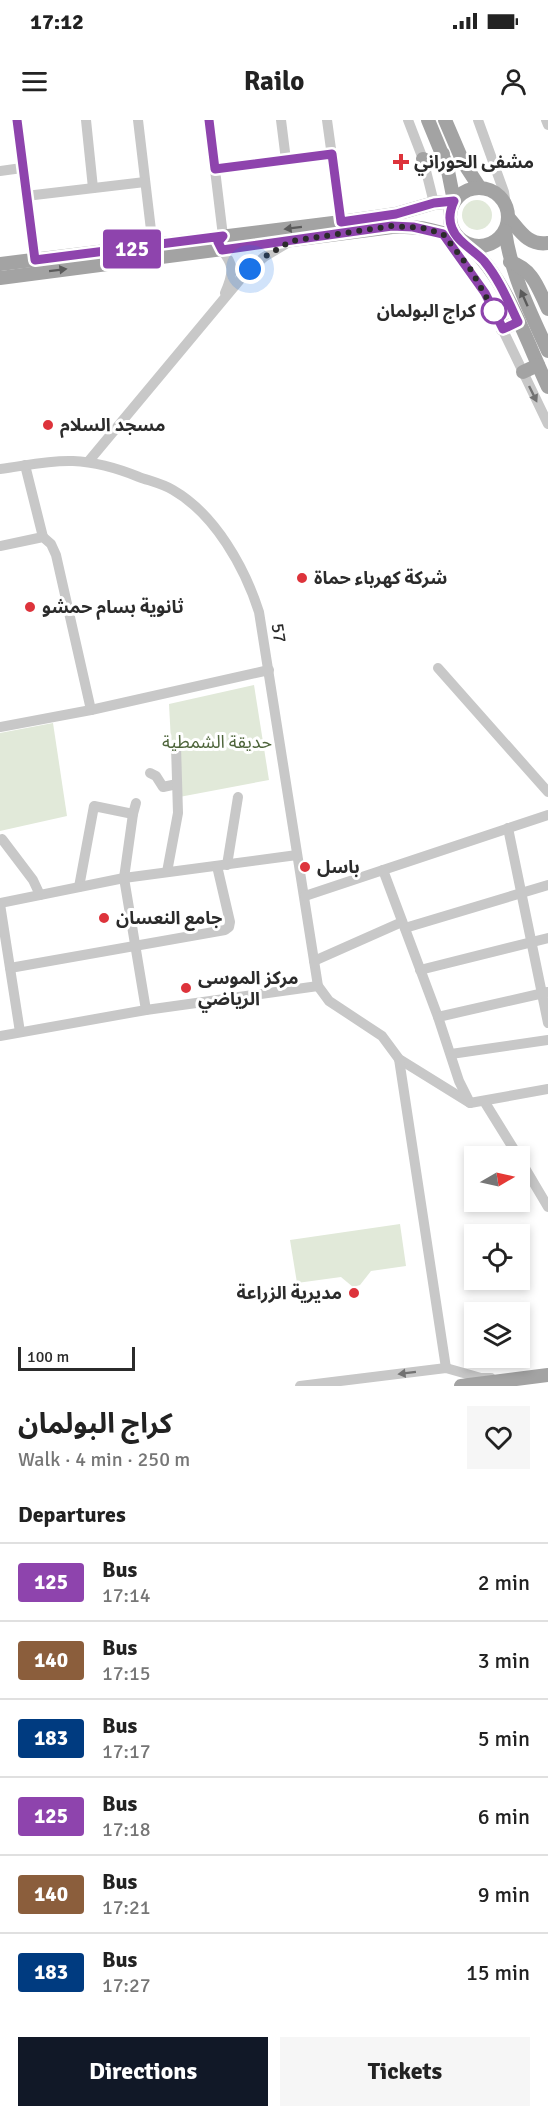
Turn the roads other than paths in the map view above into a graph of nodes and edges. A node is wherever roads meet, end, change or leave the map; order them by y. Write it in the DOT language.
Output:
graph roads {
  1 [pos="17,120"];
  2 [pos="86,120"];
  3 [pos="138,120"];
  4 [pos="209,120"];
  5 [pos="281,120"];
  6 [pos="327,120"];
  7 [pos="408,120"];
  8 [pos="428,120"];
  9 [pos="445,120"];
  10 [pos="478,120"];
  11 [pos="546,120"];
  12 [pos="548,125"];
  13 [pos="332,154"];
  14 [pos="443,154"];
  15 [pos="423,159"];
  16 [pos="286,160"];
  17 [pos="22,168"];
  18 [pos="215,169"];
  19 [pos="0,171"];
  20 [pos="145,182"];
  21 [pos="93,188"];
  22 [pos="480,188"];
  23 [pos="26,196"];
  24 [pos="454,201"];
  25 [pos="434,203"];
  26 [pos="506,218"];
  27 [pos="341,222"];
  28 [pos="443,234"];
  29 [pos="291,241"];
  30 [pos="223,243"];
  31 [pos="548,243"];
  32 [pos="466,244"];
  33 [pos="153,247"];
  34 [pos="35,260"];
  35 [pos="510,262"];
  36 [pos="0,264"];
  37 [pos="0,278"];
  38 [pos="220,304"];
  39 [pos="548,309"];
  40 [pos="518,322"];
  41 [pos="503,329"];
  42 [pos="548,351"];
  43 [pos="538,365"];
  44 [pos="523,372"];
  45 [pos="548,387"];
  46 [pos="548,424"];
  47 [pos="87,462"];
  48 [pos="25,465"];
  49 [pos="0,469"];
  50 [pos="43,537"];
  51 [pos="0,546"];
  52 [pos="438,668"];
  53 [pos="269,670"];
  54 [pos="91,710"];
  55 [pos="0,727"];
  56 [pos="176,746"];
  57 [pos="150,773"];
  58 [pos="177,784"];
  59 [pos="548,792"];
  60 [pos="238,797"];
  61 [pos="548,816"];
  62 [pos="508,828"];
  63 [pos="2,839"];
  64 [pos="297,855"];
  65 [pos="222,865"];
  66 [pos="383,870"];
  67 [pos="167,872"];
  68 [pos="124,878"];
  69 [pos="548,885"];
  70 [pos="79,887"];
  71 [pos="522,893"];
  72 [pos="40,895"];
  73 [pos="304,896"];
  74 [pos="0,903"];
  75 [pos="404,925"];
  76 [pos="548,938"];
  77 [pos="531,941"];
  78 [pos="135,945"];
  79 [pos="314,961"];
  80 [pos="10,968"];
  81 [pos="420,970"];
  82 [pos="318,986"];
  83 [pos="545,993"];
  84 [pos="146,1010"];
  85 [pos="438,1017"];
  86 [pos="548,1023"];
  87 [pos="20,1032"];
  88 [pos="0,1036"];
  89 [pos="548,1040"];
  90 [pos="451,1054"];
  91 [pos="399,1059"];
  92 [pos="548,1089"];
  93 [pos="484,1101"];
  94 [pos="470,1103"];
  95 [pos="511,1146"];
  96 [pos="530,1177"];
  97 [pos="548,1207"];
  98 [pos="446,1368"];
  99 [pos="548,1375"];
  100 [pos="527,1378"];
  101 [pos="300,1386"];
  102 [pos="461,1386"];
  1 -- 17 [label="street"];
  2 -- 21 [label="street"];
  3 -- 20 [label="street"];
  4 -- 18 [label="street"];
  5 -- 16 [label="street"];
  6 -- 13 [label="street"];
  7 -- 15 [label="street"];
  8 -- 14 [label="main road"];
  9 -- 22 [label="main road"];
  10 -- 26 [label="street"];
  11 -- 12 [label="street"];
  13 -- 16 [label="street"];
  13 -- 27 [label="street"];
  14 -- 15 [label="main road"];
  14 -- 24 [label="main road"];
  15 -- 25 [label="street"];
  16 -- 18 [label="street"];
  17 -- 19 [label="street"];
  17 -- 23 [label="street"];
  18 -- 30 [label="street"];
  20 -- 21 [label="street"];
  20 -- 33 [label="street"];
  21 -- 23 [label="street"];
  22 -- 24 [label="main road"];
  22 -- 26 [label="main road"];
  23 -- 34 [label="street"];
  24 -- 25 [label="main road"];
  24 -- 32 [label="main road"];
  25 -- 27 [label="main road"];
  26 -- 31 [label="main road"];
  26 -- 32 [label="main road"];
  26 -- 35 [label="main road"];
  27 -- 30 [label="main road, one-way"];
  28 -- 29 [label="main road"];
  28 -- 32 [label="main road"];
  28 -- 41 [label="street"];
  29 -- 30 [label="main road"];
  29 -- 38 [label="street"];
  30 -- 33 [label="main road"];
  37 -- 30 [label="main road, one-way"];
  30 -- 38 [label="street"];
  32 -- 40 [label="main road"];
  33 -- 34 [label="main road"];
  34 -- 36 [label="main road"];
  35 -- 39 [label="main road"];
  42 -- 35 [label="main road, one-way"];
  38 -- 47 [label="street"];
  40 -- 41 [label="main road"];
  40 -- 43 [label="main road"];
  41 -- 44 [label="street"];
  43 -- 44 [label="main road"];
  43 -- 45 [label="main road"];
  44 -- 46 [label="street, one-way"];
  47 -- 48 [label="street, 57"];
  47 -- 53 [label="street, 57"];
  48 -- 49 [label="street, 57"];
  48 -- 50 [label="street"];
  50 -- 51 [label="street"];
  50 -- 54 [label="street"];
  52 -- 59 [label="street"];
  53 -- 54 [label="street"];
  53 -- 64 [label="street, 57"];
  54 -- 55 [label="street"];
  56 -- 58 [label="street"];
  57 -- 58 [label="street"];
  58 -- 67 [label="street"];
  60 -- 65 [label="street"];
  61 -- 62 [label="street"];
  62 -- 66 [label="street"];
  62 -- 71 [label="street"];
  63 -- 72 [label="street"];
  64 -- 65 [label="street"];
  64 -- 73 [label="street, 57"];
  65 -- 67 [label="street"];
  65 -- 78 [label="street"];
  66 -- 73 [label="street"];
  66 -- 75 [label="street"];
  67 -- 68 [label="street"];
  68 -- 70 [label="street"];
  68 -- 70 [label="street"];
  68 -- 78 [label="street"];
  69 -- 71 [label="street"];
  70 -- 72 [label="street"];
  71 -- 75 [label="street"];
  71 -- 77 [label="street"];
  72 -- 74 [label="street"];
  73 -- 79 [label="street, 57"];
  74 -- 80 [label="street"];
  75 -- 79 [label="street"];
  75 -- 81 [label="street"];
  76 -- 77 [label="street"];
  77 -- 81 [label="street"];
  77 -- 83 [label="street"];
  78 -- 80 [label="street"];
  78 -- 84 [label="street"];
  79 -- 82 [label="street, 57"];
  80 -- 87 [label="street"];
  81 -- 85 [label="street"];
  82 -- 84 [label="street"];
  82 -- 91 [label="street"];
  83 -- 85 [label="street"];
  83 -- 86 [label="street"];
  84 -- 87 [label="street"];
  85 -- 90 [label="street"];
  87 -- 88 [label="street"];
  89 -- 90 [label="street"];
  90 -- 94 [label="street"];
  91 -- 94 [label="street"];
  91 -- 98 [label="street"];
  92 -- 93 [label="street"];
  93 -- 94 [label="street"];
  93 -- 95 [label="street"];
  96 -- 97 [label="street"];
  98 -- 100 [label="street"];
  98 -- 101 [label="street, one-way"];
  99 -- 100 [label="main road"];
  100 -- 102 [label="main road"];
}
